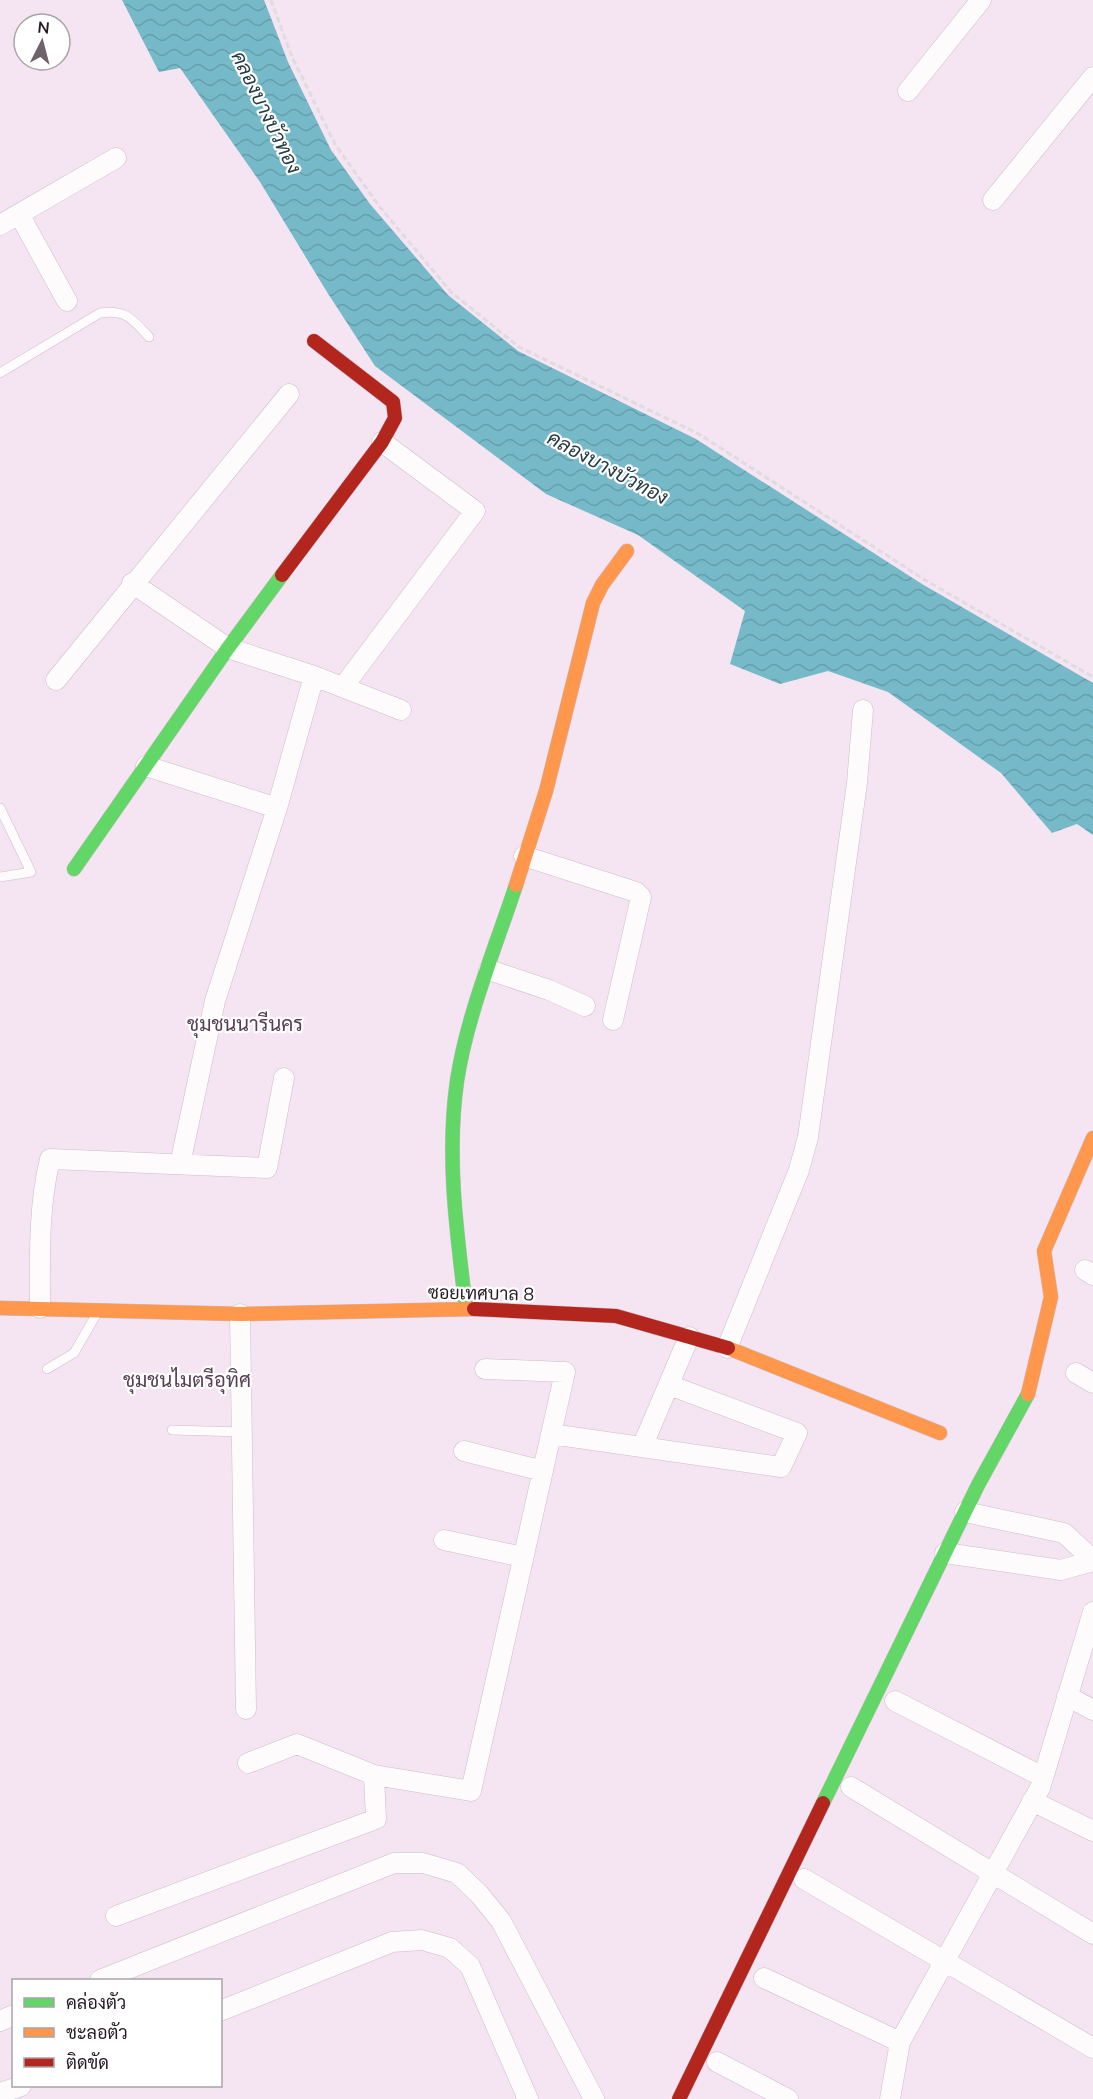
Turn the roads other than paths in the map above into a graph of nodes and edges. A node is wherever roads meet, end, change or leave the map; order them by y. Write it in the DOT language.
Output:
graph roads {
  1 [pos="981,0"];
  2 [pos="1093,77"];
  3 [pos="908,91"];
  4 [pos="116,158"];
  5 [pos="993,200"];
  6 [pos="19,214"];
  7 [pos="0,225"];
  8 [pos="67,301"];
  9 [pos="149,337"];
  10 [pos="314,341"];
  11 [pos="0,373"];
  12 [pos="289,394"];
  13 [pos="382,442"];
  14 [pos="627,551"];
  15 [pos="132,583"];
  16 [pos="228,648"];
  17 [pos="314,676"];
  18 [pos="56,680"];
  19 [pos="343,687"];
  20 [pos="863,710"];
  21 [pos="401,711"];
  22 [pos="146,766"];
  23 [pos="0,808"];
  24 [pos="277,808"];
  25 [pos="524,856"];
  26 [pos="74,869"];
  27 [pos="0,877"];
  28 [pos="489,970"];
  29 [pos="585,1006"];
  30 [pos="613,1020"];
  31 [pos="284,1078"];
  32 [pos="1093,1138"];
  33 [pos="180,1164"];
  34 [pos="0,1308"];
  35 [pos="40,1308"];
  36 [pos="466,1309"];
  37 [pos="99,1310"];
  38 [pos="240,1314"];
  39 [pos="689,1337"];
  40 [pos="727,1348"];
  41 [pos="47,1369"];
  42 [pos="485,1369"];
  43 [pos="1076,1373"];
  44 [pos="1093,1383"];
  45 [pos="669,1385"];
  46 [pos="172,1430"];
  47 [pos="242,1432"];
  48 [pos="940,1433"];
  49 [pos="551,1434"];
  50 [pos="642,1447"];
  51 [pos="464,1451"];
  52 [pos="543,1471"];
  53 [pos="964,1512"];
  54 [pos="444,1540"];
  55 [pos="945,1553"];
  56 [pos="523,1557"];
  57 [pos="1093,1560"];
  58 [pos="1092,1614"];
  59 [pos="1067,1696"];
  60 [pos="895,1701"];
  61 [pos="246,1709"];
  62 [pos="1093,1710"];
  63 [pos="248,1763"];
  64 [pos="375,1775"];
  65 [pos="1043,1777"];
  66 [pos="851,1787"];
  67 [pos="1032,1801"];
  68 [pos="1093,1831"];
  69 [pos="992,1875"];
  70 [pos="804,1879"];
  71 [pos="116,1916"];
  72 [pos="1093,1934"];
  73 [pos="944,1962"];
  74 [pos="764,1978"];
  75 [pos="103,1979"];
  76 [pos="222,2009"];
  77 [pos="900,2042"];
  78 [pos="1093,2048"];
  79 [pos="717,2062"];
  80 [pos="16,2087"];
  81 [pos="0,2093"];
  82 [pos="528,2099"];
  83 [pos="594,2099"];
  84 [pos="679,2099"];
  85 [pos="788,2099"];
  86 [pos="890,2099"];
  1 -- 3 [label="street"];
  2 -- 5 [label="street"];
  4 -- 6 [label="street"];
  6 -- 7 [label="street"];
  6 -- 8 [label="street"];
  9 -- 11 [label="lane"];
  10 -- 13 [label="street"];
  12 -- 15 [label="street"];
  13 -- 16 [label="street"];
  13 -- 19 [label="street"];
  14 -- 25 [label="street"];
  15 -- 16 [label="street"];
  15 -- 18 [label="street"];
  16 -- 17 [label="street"];
  16 -- 22 [label="street"];
  17 -- 19 [label="street"];
  17 -- 24 [label="street"];
  19 -- 21 [label="street"];
  20 -- 40 [label="street"];
  22 -- 24 [label="street"];
  22 -- 26 [label="street"];
  23 -- 27 [label="lane"];
  24 -- 33 [label="street"];
  25 -- 28 [label="street"];
  25 -- 30 [label="street"];
  28 -- 29 [label="street"];
  28 -- 36 [label="street"];
  31 -- 33 [label="street"];
  32 -- 53 [label="street"];
  33 -- 35 [label="street"];
  34 -- 35 [label="street, ซอยเทศบาล 8"];
  35 -- 37 [label="street, ซอยเทศบาล 8"];
  36 -- 38 [label="street, ซอยเทศบาล 8"];
  36 -- 39 [label="street, ซอยเทศบาล 8"];
  37 -- 38 [label="street, ซอยเทศบาล 8"];
  37 -- 41 [label="lane"];
  38 -- 47 [label="street"];
  39 -- 40 [label="street, ซอยเทศบาล 8"];
  39 -- 45 [label="street"];
  40 -- 48 [label="street, ซอยเทศบาล 8"];
  42 -- 49 [label="street"];
  43 -- 44 [label="street"];
  45 -- 50 [label="street"];
  45 -- 50 [label="street"];
  46 -- 47 [label="lane"];
  47 -- 61 [label="street"];
  49 -- 50 [label="street"];
  49 -- 52 [label="street"];
  51 -- 52 [label="street"];
  52 -- 56 [label="street"];
  53 -- 55 [label="street"];
  53 -- 57 [label="street"];
  54 -- 56 [label="street"];
  55 -- 57 [label="street"];
  55 -- 84 [label="street"];
  56 -- 64 [label="street"];
  58 -- 59 [label="street"];
  59 -- 62 [label="street"];
  59 -- 65 [label="street"];
  60 -- 65 [label="street"];
  63 -- 64 [label="street"];
  64 -- 71 [label="street"];
  65 -- 67 [label="street"];
  66 -- 69 [label="street"];
  67 -- 68 [label="street"];
  67 -- 69 [label="street"];
  69 -- 72 [label="street"];
  69 -- 73 [label="street"];
  70 -- 73 [label="street"];
  73 -- 77 [label="street"];
  73 -- 78 [label="street"];
  74 -- 77 [label="street"];
  75 -- 83 [label="street"];
  76 -- 82 [label="street"];
  77 -- 86 [label="street"];
  79 -- 85 [label="street"];
  80 -- 81 [label="street"];
}
